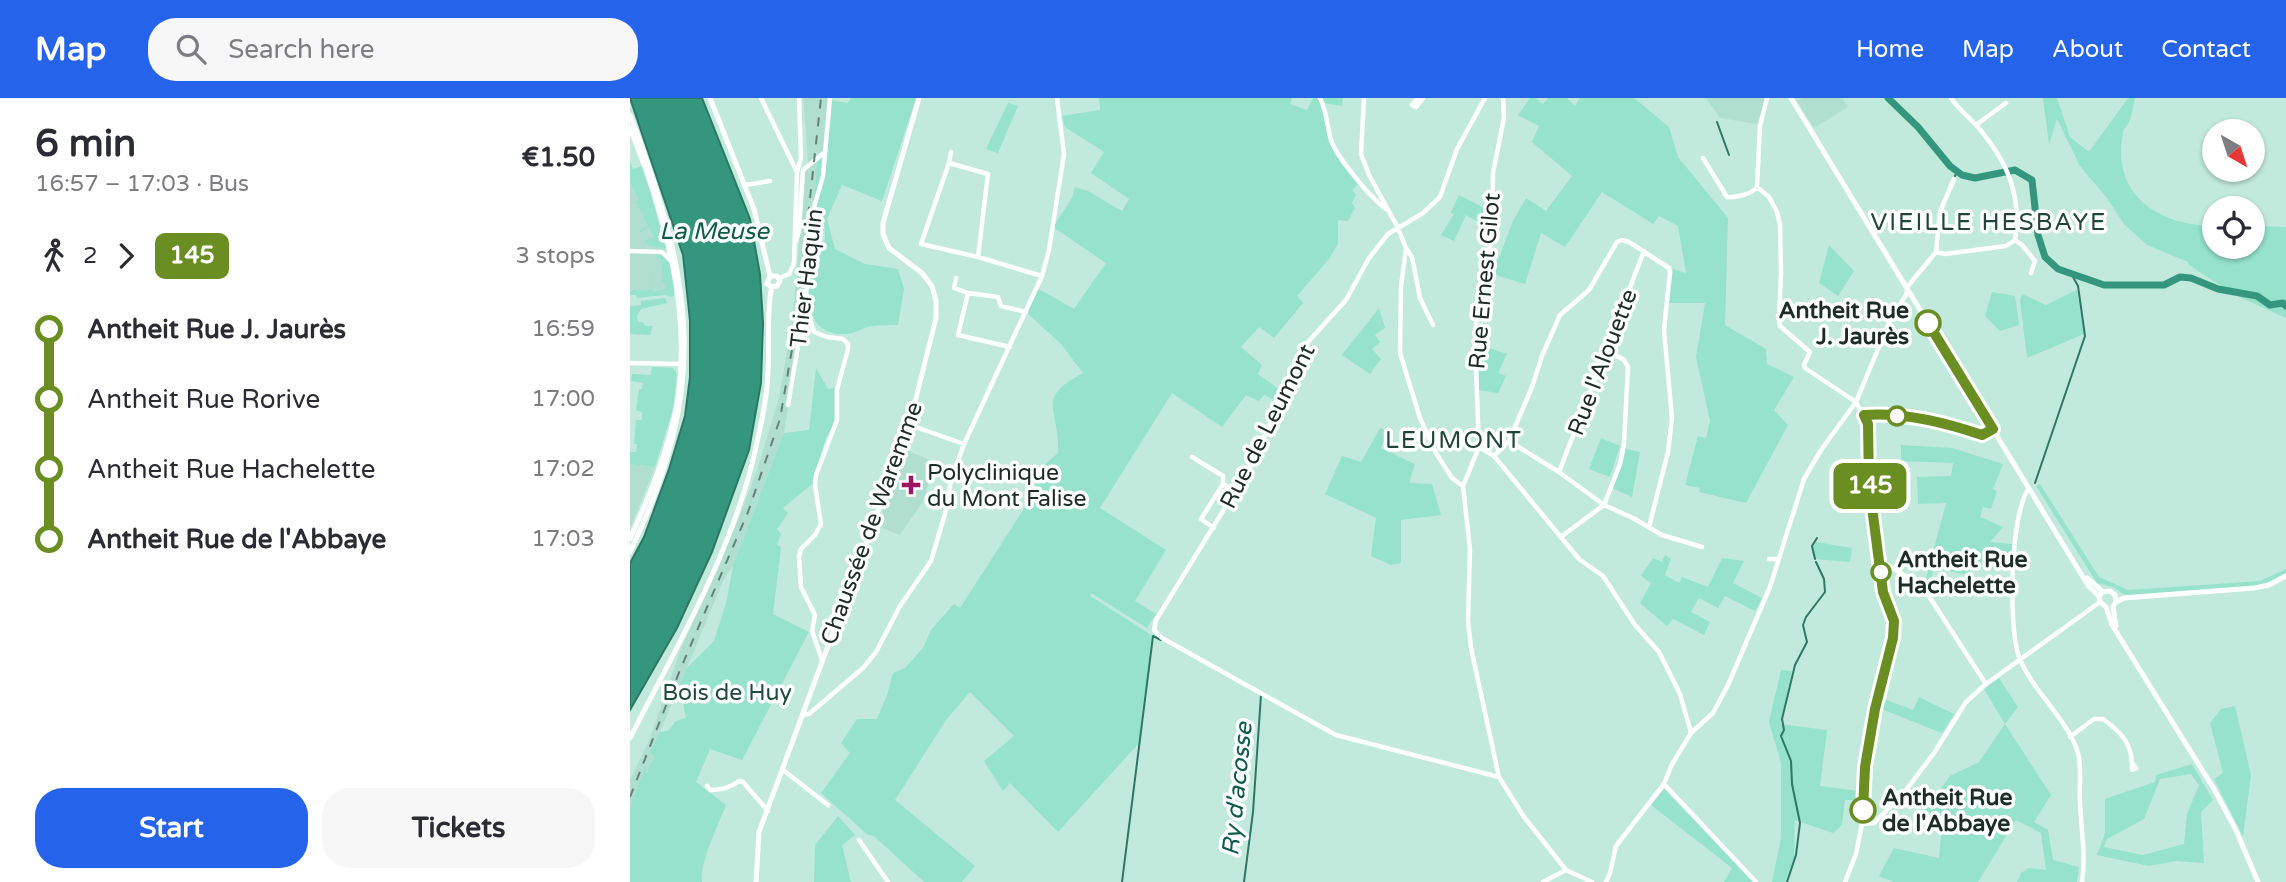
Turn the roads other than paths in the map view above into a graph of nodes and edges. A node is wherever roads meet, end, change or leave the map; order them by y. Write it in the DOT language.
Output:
graph roads {
  1 [pos="710,98"];
  2 [pos="761,98"];
  3 [pos="799,98"];
  4 [pos="830,98"];
  5 [pos="919,98"];
  6 [pos="1057,98"];
  7 [pos="1320,98"];
  8 [pos="1364,98"];
  9 [pos="1485,98"];
  10 [pos="1503,98"];
  11 [pos="1767,98"];
  12 [pos="1791,98"];
  13 [pos="1951,98"];
  14 [pos="2006,103"];
  15 [pos="630,115"];
  16 [pos="1976,125"];
  17 [pos="630,128"];
  18 [pos="825,152"];
  19 [pos="951,152"];
  20 [pos="1703,158"];
  21 [pos="949,163"];
  22 [pos="800,173"];
  23 [pos="1954,179"];
  24 [pos="770,181"];
  25 [pos="745,185"];
  26 [pos="1757,187"];
  27 [pos="1386,210"];
  28 [pos="1398,226"];
  29 [pos="2015,240"];
  30 [pos="1406,248"];
  31 [pos="630,251"];
  32 [pos="1644,251"];
  33 [pos="1936,252"];
  34 [pos="978,257"];
  35 [pos="674,266"];
  36 [pos="2031,273"];
  37 [pos="770,276"];
  38 [pos="1042,276"];
  39 [pos="779,278"];
  40 [pos="956,278"];
  41 [pos="772,287"];
  42 [pos="1907,289"];
  43 [pos="968,293"];
  44 [pos="806,298"];
  45 [pos="1026,312"];
  46 [pos="1433,325"];
  47 [pos="1010,347"];
  48 [pos="1607,350"];
  49 [pos="630,363"];
  50 [pos="683,364"];
  51 [pos="1856,402"];
  52 [pos="788,405"];
  53 [pos="1864,415"];
  54 [pos="910,425"];
  55 [pos="1993,429"];
  56 [pos="1509,441"];
  57 [pos="964,444"];
  58 [pos="1479,447"];
  59 [pos="1494,456"];
  60 [pos="1192,457"];
  61 [pos="1559,472"];
  62 [pos="1223,484"];
  63 [pos="1463,486"];
  64 [pos="2029,488"];
  65 [pos="1236,491"];
  66 [pos="1604,506"];
  67 [pos="1649,527"];
  68 [pos="1214,528"];
  69 [pos="1562,536"];
  70 [pos="630,539"];
  71 [pos="1702,547"];
  72 [pos="630,552"];
  73 [pos="1769,559"];
  74 [pos="1779,559"];
  75 [pos="1881,564"];
  76 [pos="2286,576"];
  77 [pos="2101,597"];
  78 [pos="2112,603"];
  79 [pos="2020,659"];
  80 [pos="822,660"];
  81 [pos="1986,684"];
  82 [pos="803,715"];
  83 [pos="1691,733"];
  84 [pos="2070,737"];
  85 [pos="630,738"];
  86 [pos="2133,764"];
  87 [pos="783,770"];
  88 [pos="1499,777"];
  89 [pos="1664,784"];
  90 [pos="707,786"];
  91 [pos="828,805"];
  92 [pos="768,811"];
  93 [pos="1862,824"];
  94 [pos="859,840"];
  95 [pos="1566,870"];
  96 [pos="756,882"];
  97 [pos="888,882"];
  98 [pos="1543,882"];
  99 [pos="1592,882"];
  100 [pos="1606,882"];
  101 [pos="1756,882"];
  102 [pos="1844,882"];
  103 [pos="2082,882"];
  104 [pos="2258,882"];
  1 -- 25 [label="main road"];
  2 -- 22 [label="street"];
  3 -- 22 [label="street"];
  4 -- 18 [label="street, Thier Haquin"];
  5 -- 54 [label="main road, Chaussée de Waremme"];
  6 -- 38 [label="street"];
  7 -- 27 [label="street"];
  8 -- 27 [label="street"];
  9 -- 28 [label="street, Rue de Leumont"];
  10 -- 58 [label="street, Rue Ernest Gilot"];
  11 -- 26 [label="street"];
  12 -- 42 [label="main road"];
  13 -- 16 [label="street"];
  14 -- 16 [label="street"];
  15 -- 50 [label="main road"];
  16 -- 29 [label="street"];
  17 -- 35 [label="main road"];
  18 -- 22 [label="street"];
  18 -- 44 [label="street, Thier Haquin"];
  19 -- 21 [label="street"];
  20 -- 26 [label="street"];
  21 -- 34 [label="street"];
  21 -- 34 [label="street"];
  22 -- 39 [label="street"];
  23 -- 33 [label="street"];
  24 -- 25 [label="street"];
  25 -- 37 [label="main road"];
  26 -- 51 [label="street"];
  27 -- 28 [label="street"];
  28 -- 30 [label="street"];
  28 -- 65 [label="street, Rue de Leumont"];
  29 -- 33 [label="street"];
  29 -- 36 [label="street"];
  30 -- 46 [label="street"];
  30 -- 63 [label="street"];
  31 -- 35 [label="street"];
  32 -- 48 [label="street, Rue l'Alouette"];
  32 -- 56 [label="street"];
  32 -- 67 [label="street"];
  33 -- 42 [label="street"];
  34 -- 38 [label="street"];
  35 -- 50 [label="main road"];
  37 -- 39 [label="main road"];
  37 -- 41 [label="main road"];
  38 -- 45 [label="street"];
  39 -- 41 [label="main road"];
  40 -- 43 [label="street"];
  41 -- 85 [label="main road"];
  42 -- 51 [label="street"];
  42 -- 55 [label="main road"];
  43 -- 45 [label="street"];
  43 -- 47 [label="street"];
  44 -- 52 [label="street, Thier Haquin"];
  44 -- 80 [label="street"];
  45 -- 47 [label="street"];
  47 -- 57 [label="street"];
  48 -- 61 [label="street, Rue l'Alouette"];
  48 -- 66 [label="street"];
  49 -- 50 [label="street"];
  50 -- 70 [label="main road"];
  50 -- 72 [label="main road"];
  51 -- 53 [label="street"];
  51 -- 74 [label="street"];
  53 -- 55 [label="street"];
  53 -- 75 [label="street"];
  54 -- 57 [label="street"];
  54 -- 80 [label="main road, Chaussée de Waremme"];
  55 -- 64 [label="main road"];
  56 -- 59 [label="street"];
  56 -- 61 [label="street"];
  57 -- 82 [label="street"];
  58 -- 59 [label="street"];
  58 -- 63 [label="street, Rue Ernest Gilot"];
  59 -- 69 [label="street"];
  60 -- 62 [label="street"];
  61 -- 66 [label="street"];
  62 -- 65 [label="street"];
  62 -- 68 [label="street"];
  63 -- 88 [label="street, Rue Ernest Gilot"];
  64 -- 77 [label="main road"];
  64 -- 79 [label="street"];
  65 -- 68 [label="street, Rue de Leumont"];
  66 -- 67 [label="street"];
  66 -- 69 [label="street"];
  67 -- 71 [label="street"];
  68 -- 88 [label="street, Rue de Leumont"];
  69 -- 83 [label="street"];
  73 -- 74 [label="street"];
  74 -- 83 [label="street"];
  75 -- 81 [label="street"];
  75 -- 93 [label="street"];
  76 -- 78 [label="main road"];
  77 -- 78 [label="main road"];
  77 -- 78 [label="main road"];
  77 -- 79 [label="street"];
  78 -- 104 [label="main road"];
  79 -- 81 [label="street"];
  79 -- 84 [label="street"];
  80 -- 82 [label="main road, Chaussée de Waremme"];
  81 -- 93 [label="street"];
  82 -- 87 [label="main road, Chaussée de Waremme"];
  83 -- 89 [label="street"];
  84 -- 86 [label="street"];
  84 -- 103 [label="street"];
  87 -- 91 [label="street"];
  87 -- 92 [label="main road, Chaussée de Waremme"];
  88 -- 95 [label="street, Rue Ernest Gilot"];
  89 -- 100 [label="street"];
  89 -- 101 [label="street"];
  90 -- 92 [label="street"];
  92 -- 96 [label="main road, Chaussée de Waremme"];
  93 -- 102 [label="street"];
  94 -- 97 [label="street"];
  95 -- 98 [label="street"];
  95 -- 99 [label="street, Rue Ernest Gilot"];
}
